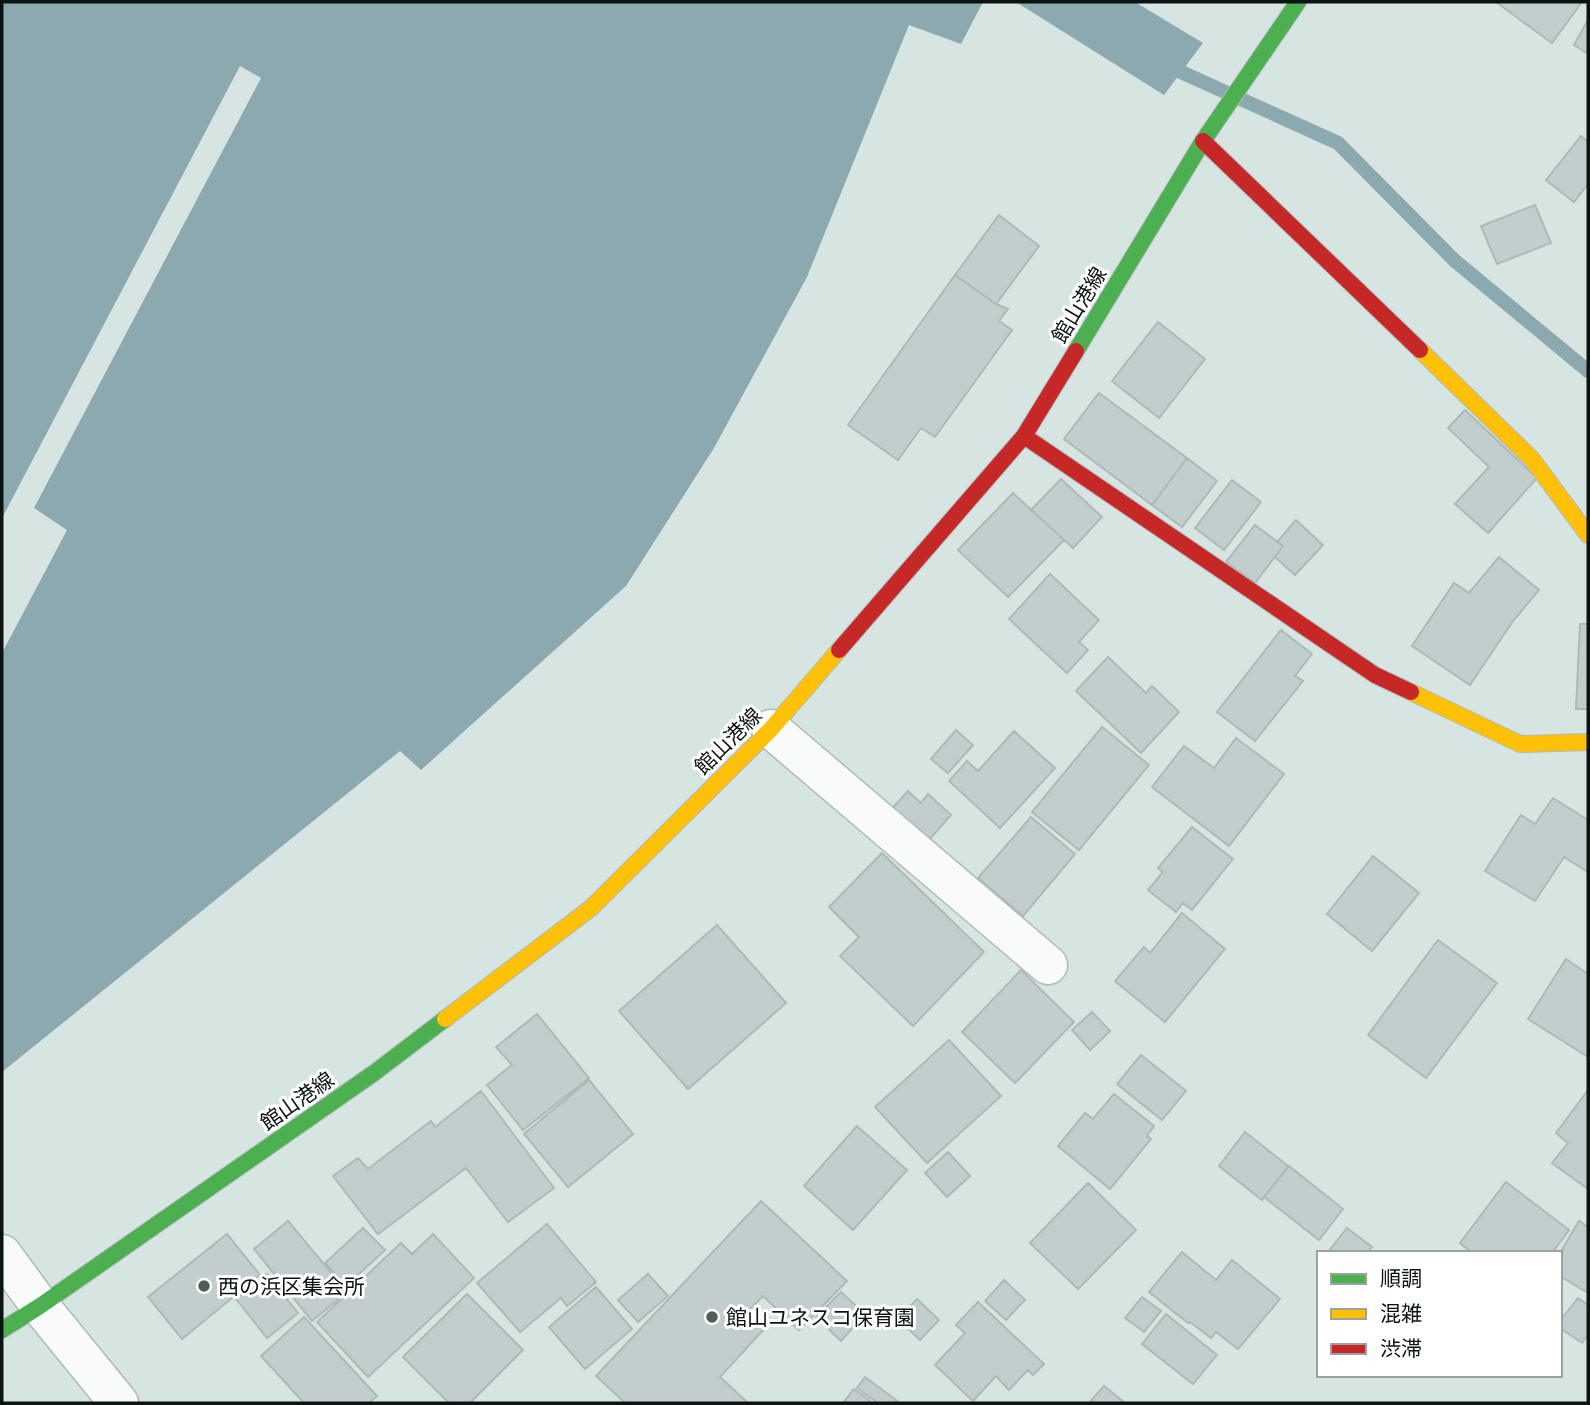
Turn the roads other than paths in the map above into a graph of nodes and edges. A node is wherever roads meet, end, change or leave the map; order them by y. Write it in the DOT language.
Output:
graph roads {
  1 [pos="1298,2"];
  2 [pos="1207,135"];
  3 [pos="1024,436"];
  4 [pos="1588,535"];
  5 [pos="771,729"];
  6 [pos="1588,742"];
  7 [pos="1048,965"];
  8 [pos="2,1254"];
  9 [pos="40,1306"];
  10 [pos="2,1330"];
  11 [pos="119,1403"];
  1 -- 2 [label="main road, 館山港線"];
  2 -- 3 [label="main road, 館山港線"];
  2 -- 4 [label="main road"];
  3 -- 5 [label="main road, 館山港線"];
  3 -- 6 [label="main road"];
  5 -- 7 [label="street"];
  5 -- 9 [label="main road, 館山港線"];
  8 -- 9 [label="street"];
  9 -- 10 [label="main road, 館山港線"];
  9 -- 11 [label="street"];
}
